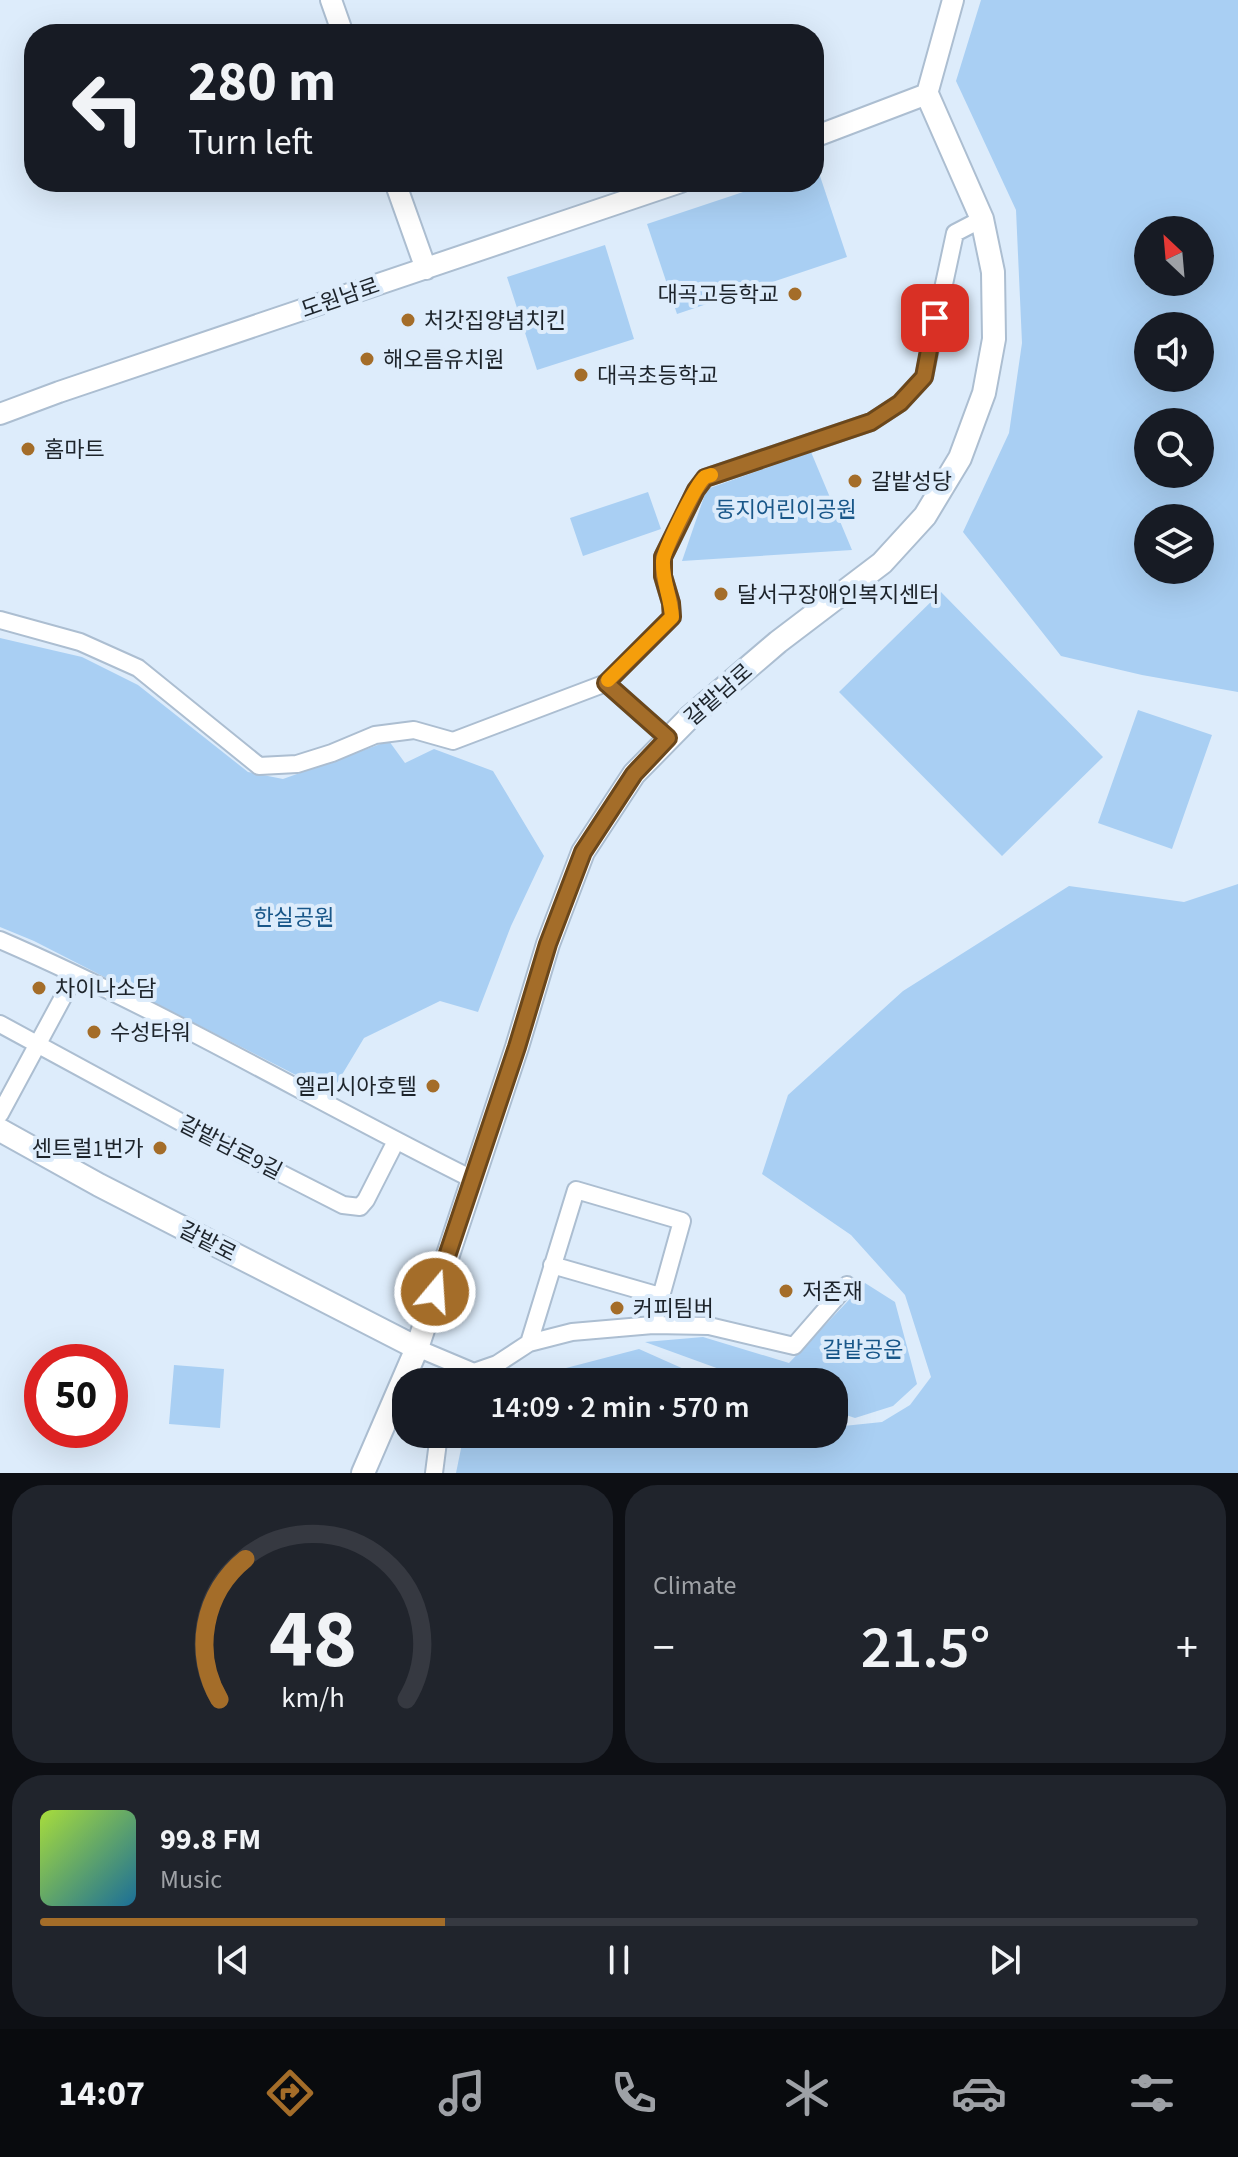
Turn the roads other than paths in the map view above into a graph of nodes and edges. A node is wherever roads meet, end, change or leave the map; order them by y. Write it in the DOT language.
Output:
graph roads {
  1 [pos="331,0"];
  2 [pos="953,0"];
  3 [pos="339,24"];
  4 [pos="927,94"];
  5 [pos="824,133"];
  6 [pos="399,192"];
  7 [pos="652,192"];
  8 [pos="982,219"];
  9 [pos="426,269"];
  10 [pos="0,414"];
  11 [pos="0,620"];
  12 [pos="606,683"];
  13 [pos="668,738"];
  14 [pos="0,940"];
  15 [pos="75,975"];
  16 [pos="0,1024"];
  17 [pos="38,1043"];
  18 [pos="0,1114"];
  19 [pos="0,1130"];
  20 [pos="396,1141"];
  21 [pos="472,1179"];
  22 [pos="552,1265"];
  23 [pos="847,1285"];
  24 [pos="660,1296"];
  25 [pos="653,1325"];
  26 [pos="529,1343"];
  27 [pos="417,1348"];
  28 [pos="454,1368"];
  29 [pos="489,1368"];
  30 [pos="437,1448"];
  31 [pos="363,1473"];
  32 [pos="434,1473"];
  1 -- 3 [label="street"];
  2 -- 4 [label="street"];
  4 -- 5 [label="street"];
  4 -- 8 [label="main road, 갈밭남로"];
  6 -- 9 [label="street"];
  7 -- 9 [label="street, 도원남로"];
  8 -- 12 [label="street"];
  8 -- 13 [label="main road, 갈밭남로"];
  9 -- 10 [label="street, 도원남로"];
  11 -- 12 [label="street"];
  12 -- 13 [label="street"];
  13 -- 21 [label="main road, 갈밭남로"];
  14 -- 15 [label="street"];
  15 -- 17 [label="street"];
  15 -- 20 [label="street"];
  16 -- 17 [label="street"];
  17 -- 18 [label="street"];
  17 -- 20 [label="street, 갈밭남로9길"];
  19 -- 27 [label="main road, 갈밭로"];
  20 -- 21 [label="street"];
  21 -- 27 [label="main road, 갈밭남로"];
  22 -- 24 [label="street"];
  22 -- 24 [label="street"];
  22 -- 26 [label="street"];
  23 -- 25 [label="street"];
  24 -- 25 [label="street"];
  25 -- 26 [label="street"];
  26 -- 29 [label="street"];
  27 -- 28 [label="street"];
  27 -- 31 [label="main road, 갈밭남로"];
  30 -- 32 [label="street"];
}
